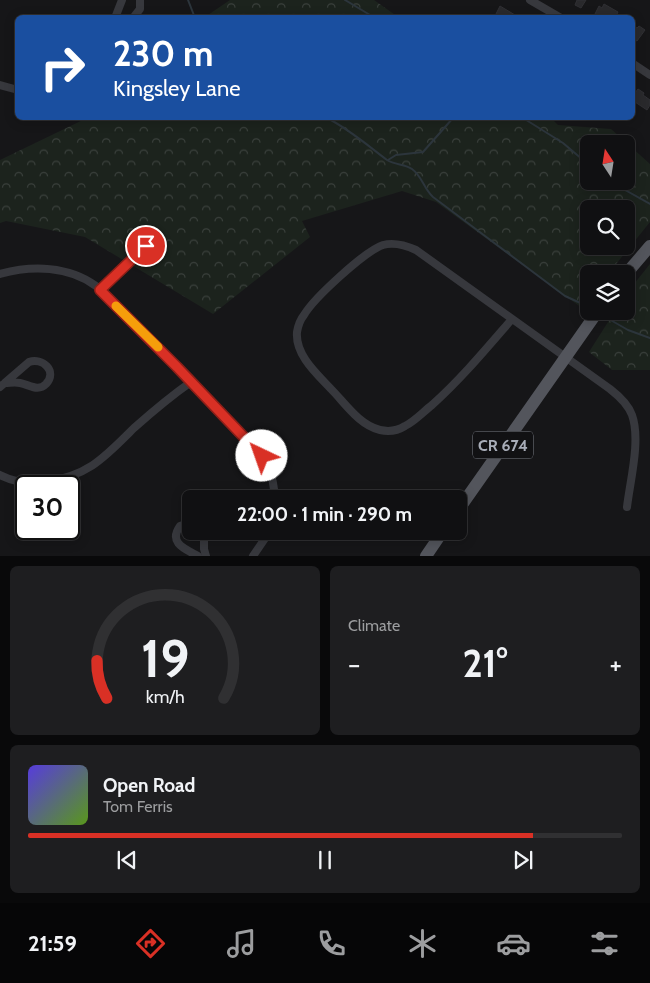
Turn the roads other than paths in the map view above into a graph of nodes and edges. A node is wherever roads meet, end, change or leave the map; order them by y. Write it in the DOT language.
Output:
graph roads {
  1 [pos="122,0"];
  2 [pos="140,0"];
  3 [pos="530,0"];
  4 [pos="116,15"];
  5 [pos="135,15"];
  6 [pos="556,15"];
  7 [pos="635,65"];
  8 [pos="650,76"];
  9 [pos="0,86"];
  10 [pos="15,89"];
  11 [pos="146,246"];
  12 [pos="650,246"];
  13 [pos="634,265"];
  14 [pos="0,274"];
  15 [pos="100,290"];
  16 [pos="512,319"];
  17 [pos="592,320"];
  18 [pos="565,358"];
  19 [pos="191,382"];
  20 [pos="2,385"];
  21 [pos="0,475"];
  22 [pos="274,490"];
  23 [pos="467,498"];
  24 [pos="627,507"];
  25 [pos="182,524"];
  26 [pos="204,540"];
  27 [pos="264,540"];
  28 [pos="437,540"];
  29 [pos="198,556"];
  30 [pos="206,556"];
  31 [pos="253,556"];
  32 [pos="426,556"];
  1 -- 4 [label="street"];
  2 -- 5 [label="street"];
  3 -- 6 [label="street"];
  7 -- 8 [label="street"];
  9 -- 10 [label="street"];
  11 -- 15 [label="street"];
  12 -- 13 [label="main road"];
  14 -- 15 [label="street"];
  15 -- 19 [label="street"];
  16 -- 16 [label="street"];
  16 -- 18 [label="street"];
  17 -- 18 [label="main road, CR 674"];
  18 -- 23 [label="main road, CR 674"];
  18 -- 24 [label="street"];
  19 -- 21 [label="street"];
  19 -- 22 [label="street"];
  20 -- 20 [label="street"];
  25 -- 29 [label="street"];
  26 -- 30 [label="street"];
  27 -- 31 [label="street"];
  28 -- 32 [label="main road"];
}
